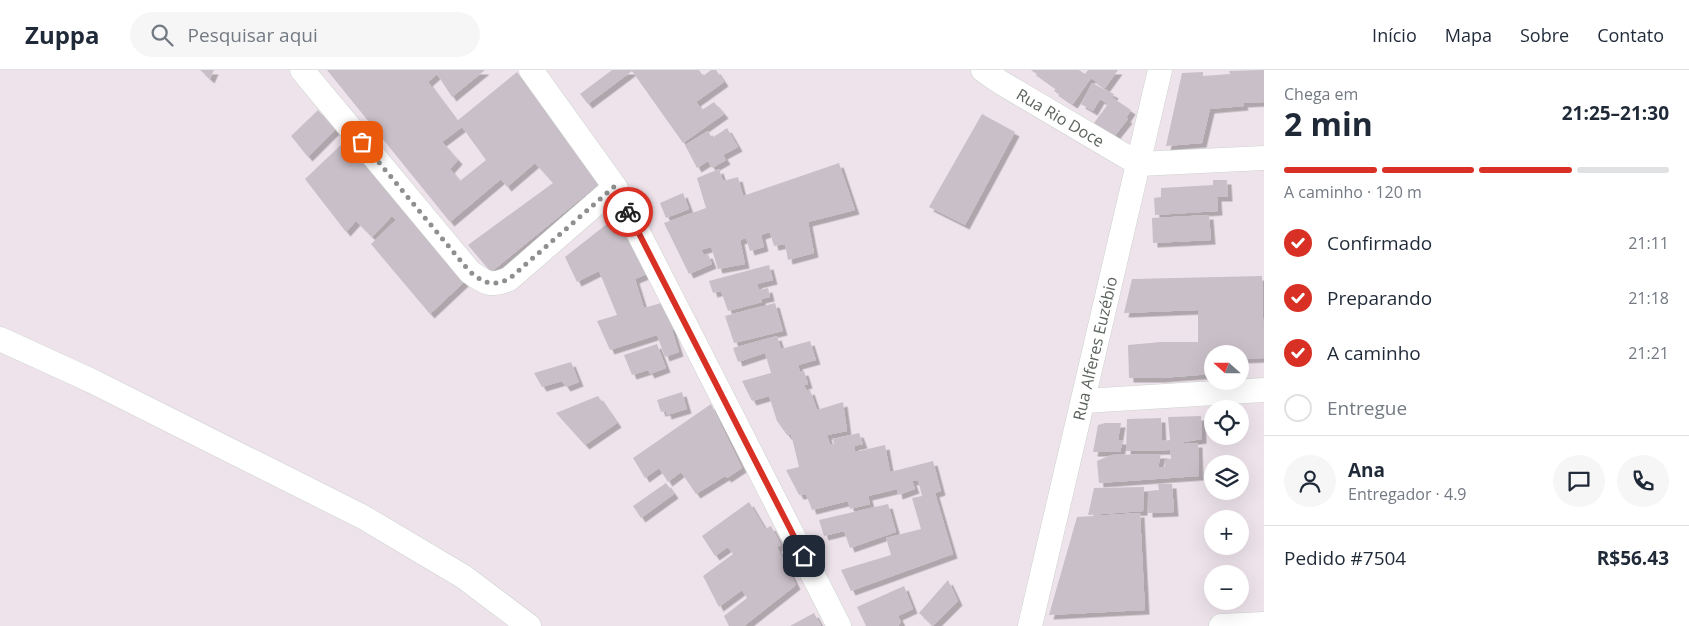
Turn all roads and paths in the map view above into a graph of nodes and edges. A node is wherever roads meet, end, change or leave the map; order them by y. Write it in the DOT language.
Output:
graph roads {
  1 [pos="302,70"];
  2 [pos="531,70"];
  3 [pos="983,70"];
  4 [pos="1160,70"];
  5 [pos="1264,158"];
  6 [pos="1139,164"];
  7 [pos="615,186"];
  8 [pos="0,339"];
  9 [pos="1264,390"];
  10 [pos="1084,401"];
  11 [pos="1264,624"];
  12 [pos="528,626"];
  13 [pos="839,626"];
  14 [pos="1030,626"];
  15 [pos="1221,626"];
  1 -- 7 [label="street"];
  2 -- 7 [label="street"];
  3 -- 6 [label="street, Rua Rio Doce"];
  4 -- 6 [label="street, Rua Alferes Euzébio"];
  5 -- 6 [label="street"];
  6 -- 10 [label="street, Rua Alferes Euzébio"];
  7 -- 13 [label="street"];
  8 -- 12 [label="street"];
  9 -- 10 [label="street"];
  10 -- 14 [label="street, Rua Alferes Euzébio"];
  11 -- 15 [label="street"];
}
